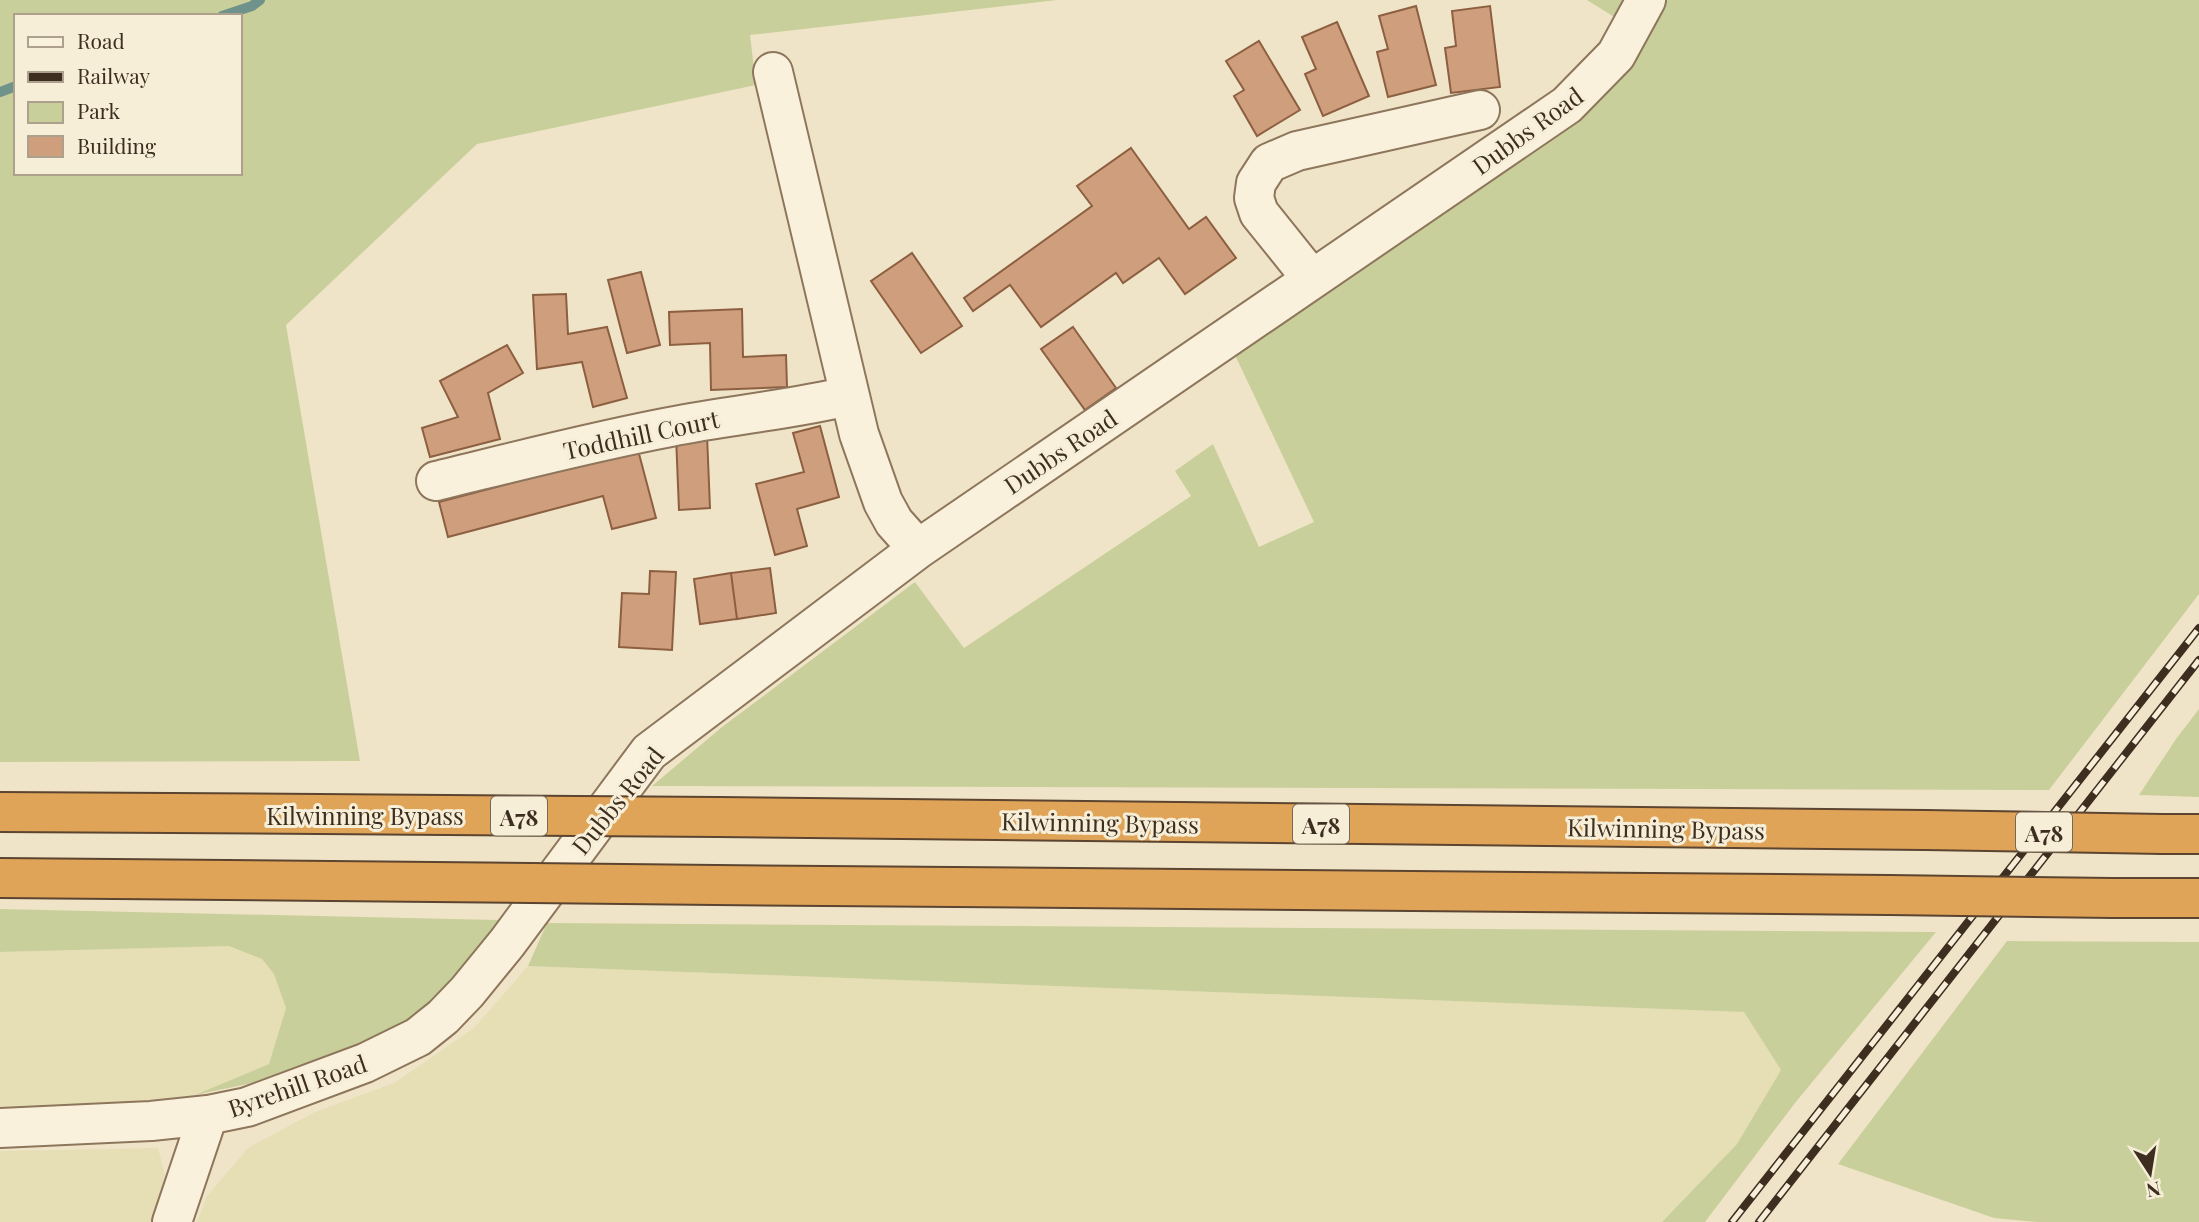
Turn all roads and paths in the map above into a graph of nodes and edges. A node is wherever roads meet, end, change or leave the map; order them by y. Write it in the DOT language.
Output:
graph roads {
  1 [pos="1646,0"];
  2 [pos="773,72"];
  3 [pos="1480,110"];
  4 [pos="1312,279"];
  5 [pos="848,396"];
  6 [pos="436,481"];
  7 [pos="918,549"];
  8 [pos="0,812"];
  9 [pos="2181,834"];
  10 [pos="0,878"];
  11 [pos="2199,898"];
  12 [pos="508,943"];
  13 [pos="208,1115"];
  14 [pos="0,1128"];
  15 [pos="172,1222"];
  1 -- 4 [label="street, Dubbs Road"];
  2 -- 5 [label="street"];
  3 -- 4 [label="street"];
  4 -- 7 [label="street, Dubbs Road"];
  5 -- 6 [label="street, Toddhill Court"];
  5 -- 7 [label="street"];
  7 -- 12 [label="street, Dubbs Road"];
  8 -- 9 [label="highway, Kilwinning Bypass / A78, bridge"];
  10 -- 11 [label="highway, bridge"];
  12 -- 13 [label="street, Byrehill Road"];
  13 -- 14 [label="street, Byrehill Road"];
  13 -- 15 [label="street"];
}
